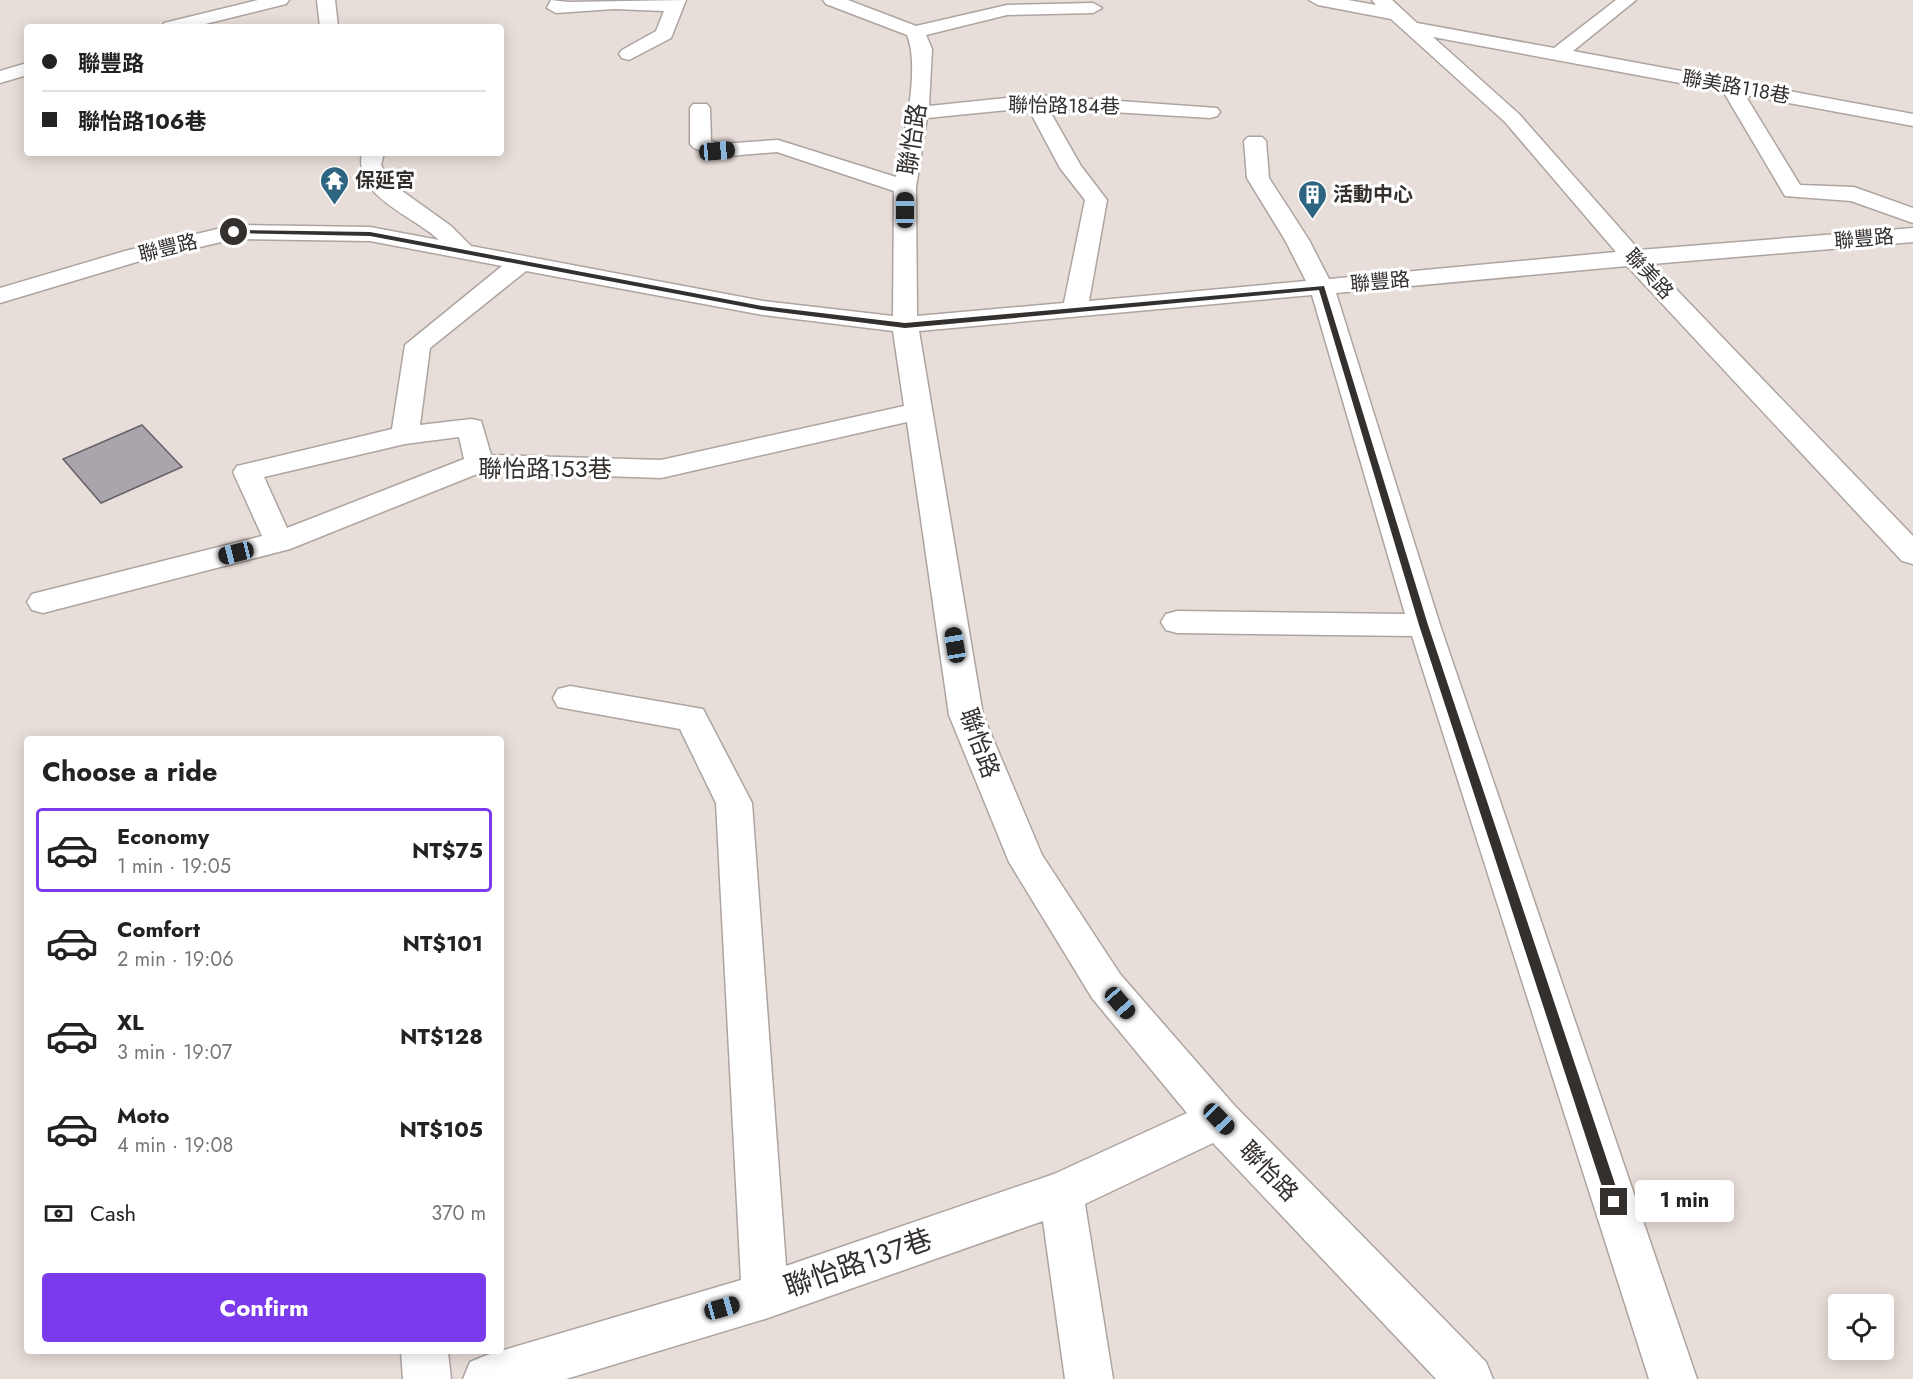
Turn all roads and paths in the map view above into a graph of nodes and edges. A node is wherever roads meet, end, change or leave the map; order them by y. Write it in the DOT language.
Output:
graph roads {
  1 [pos="280,0"];
  2 [pos="326,0"];
  3 [pos="560,0"];
  4 [pos="832,0"];
  5 [pos="1318,0"];
  6 [pos="1627,0"];
  7 [pos="676,3"];
  8 [pos="1093,8"];
  9 [pos="1396,14"];
  10 [pos="183,24"];
  11 [pos="329,24"];
  12 [pos="915,32"];
  13 [pos="629,54"];
  14 [pos="1558,54"];
  15 [pos="24,70"];
  16 [pos="0,77"];
  17 [pos="1730,86"];
  18 [pos="1034,101"];
  19 [pos="700,108"];
  20 [pos="1210,112"];
  21 [pos="918,113"];
  22 [pos="1913,120"];
  23 [pos="1255,141"];
  24 [pos="373,156"];
  25 [pos="905,187"];
  26 [pos="1913,216"];
  27 [pos="1913,235"];
  28 [pos="462,251"];
  29 [pos="1633,258"];
  30 [pos="521,263"];
  31 [pos="1322,288"];
  32 [pos="0,296"];
  33 [pos="1075,311"];
  34 [pos="905,325"];
  35 [pos="919,411"];
  36 [pos="405,435"];
  37 [pos="478,463"];
  38 [pos="279,542"];
  39 [pos="1913,554"];
  40 [pos="43,602"];
  41 [pos="1177,622"];
  42 [pos="1424,625"];
  43 [pos="570,698"];
  44 [pos="1219,1119"];
  45 [pos="1061,1193"];
  46 [pos="765,1296"];
  47 [pos="425,1354"];
  48 [pos="427,1379"];
  49 [pos="487,1379"];
  50 [pos="1089,1379"];
  51 [pos="1469,1379"];
  52 [pos="1672,1379"];
  1 -- 10 [label="street"];
  2 -- 11 [label="street"];
  3 -- 7 [label="street"];
  4 -- 12 [label="street"];
  5 -- 9 [label="street, 聯美路118巷"];
  6 -- 14 [label="street"];
  7 -- 13 [label="street"];
  8 -- 12 [label="street"];
  9 -- 14 [label="street, 聯美路118巷"];
  9 -- 29 [label="street, 聯美路"];
  12 -- 21 [label="street, 聯怡路"];
  14 -- 17 [label="street, 聯美路118巷"];
  15 -- 16 [label="street"];
  17 -- 22 [label="street, 聯美路118巷"];
  17 -- 26 [label="street"];
  18 -- 20 [label="street, 聯怡路184巷"];
  18 -- 21 [label="street, 聯怡路184巷"];
  18 -- 33 [label="street"];
  19 -- 25 [label="street"];
  21 -- 25 [label="street, 聯怡路"];
  23 -- 31 [label="street"];
  24 -- 28 [label="street"];
  25 -- 34 [label="street, 聯怡路"];
  27 -- 29 [label="street, 聯豐路"];
  28 -- 30 [label="street, 聯豐路"];
  28 -- 32 [label="street, 聯豐路"];
  29 -- 31 [label="street, 聯豐路"];
  29 -- 39 [label="street, 聯美路"];
  30 -- 34 [label="street, 聯豐路"];
  30 -- 36 [label="street"];
  31 -- 33 [label="street, 聯豐路"];
  31 -- 42 [label="street"];
  33 -- 34 [label="street, 聯豐路"];
  34 -- 35 [label="street, 聯怡路"];
  35 -- 37 [label="street, 聯怡路153巷"];
  35 -- 44 [label="street, 聯怡路"];
  36 -- 37 [label="street"];
  36 -- 38 [label="street"];
  37 -- 38 [label="street, 聯怡路153巷"];
  38 -- 40 [label="street, 聯怡路153巷"];
  41 -- 42 [label="street"];
  42 -- 52 [label="street"];
  43 -- 46 [label="street"];
  44 -- 45 [label="street, 聯怡路137巷"];
  44 -- 51 [label="street, 聯怡路"];
  45 -- 46 [label="street, 聯怡路137巷"];
  45 -- 50 [label="street"];
  46 -- 49 [label="street, 聯怡路137巷"];
  47 -- 48 [label="street"];
}
